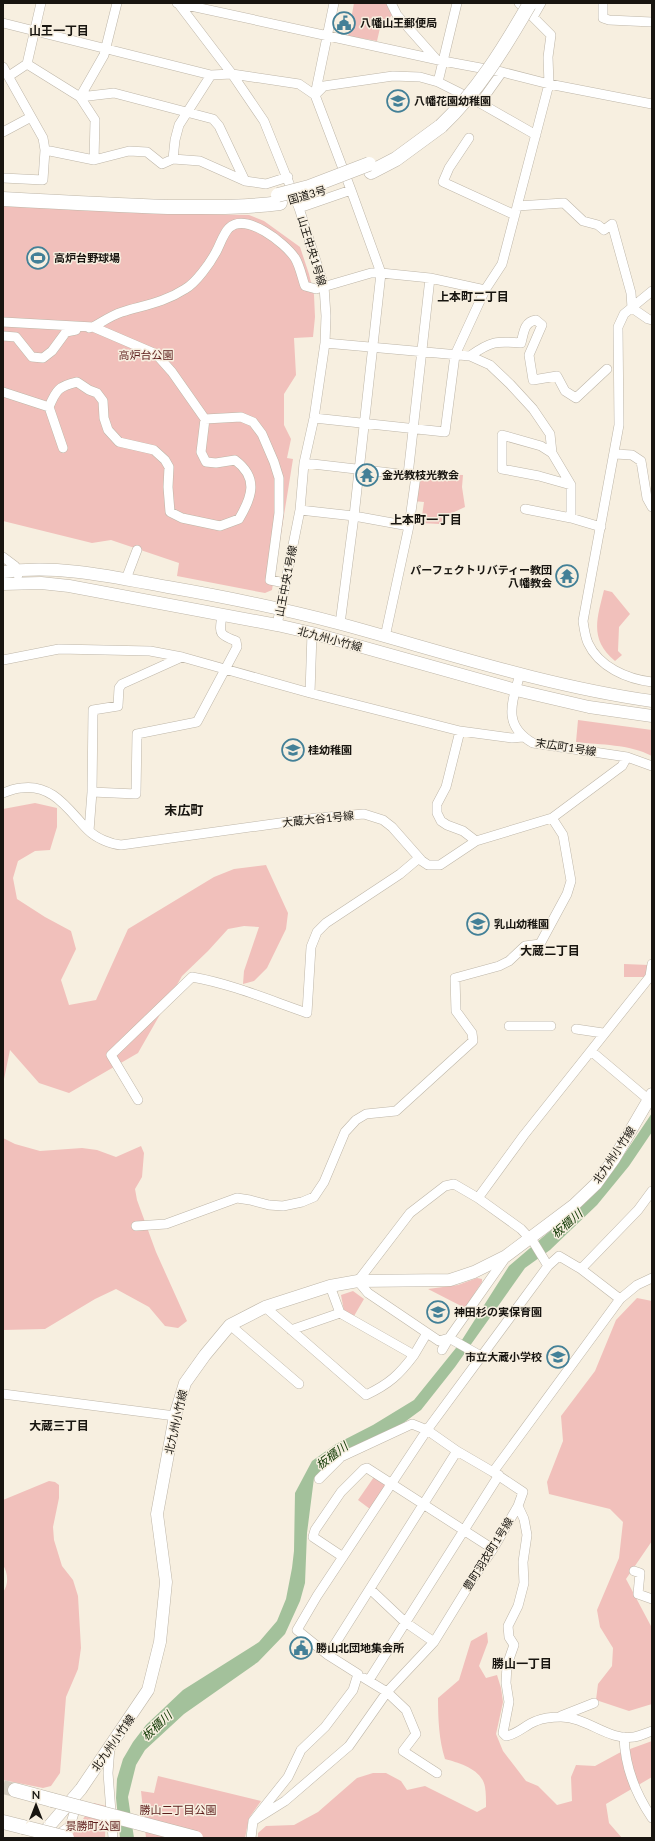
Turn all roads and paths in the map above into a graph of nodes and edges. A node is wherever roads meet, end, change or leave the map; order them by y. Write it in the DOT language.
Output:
graph roads {
  1 [pos="41,3"];
  2 [pos="117,3"];
  3 [pos="177,3"];
  4 [pos="219,3"];
  5 [pos="334,3"];
  6 [pos="391,3"];
  7 [pos="457,3"];
  8 [pos="603,3"];
  9 [pos="529,6"];
  10 [pos="216,12"];
  11 [pos="652,22"];
  12 [pos="3,23"];
  13 [pos="35,31"];
  14 [pos="327,36"];
  15 [pos="106,48"];
  16 [pos="440,60"];
  17 [pos="26,64"];
  18 [pos="3,67"];
  19 [pos="502,72"];
  20 [pos="232,74"];
  21 [pos="211,75"];
  22 [pos="9,76"];
  23 [pos="438,82"];
  24 [pos="549,84"];
  25 [pos="315,95"];
  26 [pos="80,97"];
  27 [pos="480,103"];
  28 [pos="652,104"];
  29 [pos="188,111"];
  30 [pos="31,117"];
  31 [pos="3,132"];
  32 [pos="536,135"];
  33 [pos="469,138"];
  34 [pos="45,150"];
  35 [pos="173,159"];
  36 [pos="94,160"];
  37 [pos="288,177"];
  38 [pos="3,178"];
  39 [pos="245,181"];
  40 [pos="351,190"];
  41 [pos="3,191"];
  42 [pos="3,199"];
  43 [pos="279,199"];
  44 [pos="518,206"];
  45 [pos="299,208"];
  46 [pos="515,215"];
  47 [pos="381,273"];
  48 [pos="430,278"];
  49 [pos="324,286"];
  50 [pos="485,290"];
  51 [pos="652,291"];
  52 [pos="632,308"];
  53 [pos="652,320"];
  54 [pos="3,322"];
  55 [pos="93,327"];
  56 [pos="3,336"];
  57 [pos="325,343"];
  58 [pos="372,346"];
  59 [pos="421,352"];
  60 [pos="455,355"];
  61 [pos="470,356"];
  62 [pos="607,369"];
  63 [pos="3,392"];
  64 [pos="50,407"];
  65 [pos="314,418"];
  66 [pos="205,419"];
  67 [pos="363,423"];
  68 [pos="413,429"];
  69 [pos="63,448"];
  70 [pos="552,453"];
  71 [pos="615,454"];
  72 [pos="304,463"];
  73 [pos="359,470"];
  74 [pos="408,475"];
  75 [pos="571,485"];
  76 [pos="652,507"];
  77 [pos="525,509"];
  78 [pos="300,510"];
  79 [pos="354,516"];
  80 [pos="571,518"];
  81 [pos="409,526"];
  82 [pos="601,527"];
  83 [pos="137,550"];
  84 [pos="3,558"];
  85 [pos="17,570"];
  86 [pos="3,572"];
  87 [pos="126,579"];
  88 [pos="19,582"];
  89 [pos="285,583"];
  90 [pos="3,584"];
  91 [pos="280,610"];
  92 [pos="222,614"];
  93 [pos="340,624"];
  94 [pos="277,625"];
  95 [pos="312,633"];
  96 [pos="385,637"];
  97 [pos="182,657"];
  98 [pos="3,660"];
  99 [pos="226,669"];
  100 [pos="520,674"];
  101 [pos="652,682"];
  102 [pos="516,690"];
  103 [pos="310,693"];
  104 [pos="652,701"];
  105 [pos="652,716"];
  106 [pos="460,731"];
  107 [pos="523,737"];
  108 [pos="627,757"];
  109 [pos="652,766"];
  110 [pos="92,792"];
  111 [pos="3,793"];
  112 [pos="552,818"];
  113 [pos="89,831"];
  114 [pos="476,841"];
  115 [pos="419,858"];
  116 [pos="652,964"];
  117 [pos="651,975"];
  118 [pos="509,1026"];
  119 [pos="551,1026"];
  120 [pos="576,1029"];
  121 [pos="603,1033"];
  122 [pos="590,1050"];
  123 [pos="650,1097"];
  124 [pos="138,1100"];
  125 [pos="652,1191"];
  126 [pos="478,1198"];
  127 [pos="136,1226"];
  128 [pos="532,1240"];
  129 [pos="506,1256"];
  130 [pos="548,1266"];
  131 [pos="581,1269"];
  132 [pos="652,1278"];
  133 [pos="358,1281"];
  134 [pos="330,1286"];
  135 [pos="620,1299"];
  136 [pos="265,1307"];
  137 [pos="340,1313"];
  138 [pos="230,1325"];
  139 [pos="291,1330"];
  140 [pos="427,1333"];
  141 [pos="452,1339"];
  142 [pos="442,1350"];
  143 [pos="414,1355"];
  144 [pos="481,1356"];
  145 [pos="300,1384"];
  146 [pos="3,1394"];
  147 [pos="175,1416"];
  148 [pos="427,1430"];
  149 [pos="457,1451"];
  150 [pos="496,1473"];
  151 [pos="319,1479"];
  152 [pos="391,1484"];
  153 [pos="422,1504"];
  154 [pos="518,1506"];
  155 [pos="463,1530"];
  156 [pos="493,1549"];
  157 [pos="342,1557"];
  158 [pos="634,1571"];
  159 [pos="370,1589"];
  160 [pos="652,1599"];
  161 [pos="405,1622"];
  162 [pos="434,1642"];
  163 [pos="328,1654"];
  164 [pos="358,1674"];
  165 [pos="369,1680"];
  166 [pos="387,1692"];
  167 [pos="594,1703"];
  168 [pos="560,1717"];
  169 [pos="652,1731"];
  170 [pos="624,1737"];
  171 [pos="110,1747"];
  172 [pos="437,1773"];
  173 [pos="80,1789"];
  174 [pos="15,1790"];
  175 [pos="652,1818"];
  176 [pos="253,1821"];
  177 [pos="3,1822"];
  178 [pos="39,1838"];
  179 [pos="54,1838"];
  180 [pos="66,1838"];
  181 [pos="113,1838"];
  182 [pos="196,1838"];
  183 [pos="251,1838"];
  1 -- 13 [label="street"];
  2 -- 15 [label="street"];
  3 -- 10 [label="street"];
  3 -- 20 [label="street, 山王中央1号線"];
  4 -- 10 [label="street"];
  5 -- 14 [label="street"];
  6 -- 16 [label="street"];
  7 -- 16 [label="street"];
  8 -- 11 [label="street"];
  9 -- 24 [label="street"];
  9 -- 43 [label="highway, 国道3号"];
  10 -- 14 [label="street"];
  12 -- 13 [label="street"];
  13 -- 15 [label="street"];
  13 -- 17 [label="street"];
  14 -- 16 [label="street"];
  14 -- 25 [label="street"];
  15 -- 21 [label="street"];
  15 -- 26 [label="street"];
  16 -- 19 [label="street"];
  16 -- 23 [label="street"];
  17 -- 22 [label="street"];
  17 -- 26 [label="street"];
  18 -- 22 [label="street"];
  19 -- 24 [label="street"];
  19 -- 27 [label="street"];
  20 -- 21 [label="street"];
  20 -- 25 [label="street"];
  20 -- 37 [label="street, 山王中央1号線"];
  21 -- 29 [label="street"];
  22 -- 30 [label="street"];
  23 -- 25 [label="street"];
  23 -- 27 [label="street"];
  24 -- 28 [label="street"];
  24 -- 32 [label="street"];
  25 -- 40 [label="street"];
  26 -- 29 [label="street"];
  26 -- 36 [label="street"];
  27 -- 32 [label="street"];
  29 -- 35 [label="street"];
  29 -- 39 [label="street"];
  30 -- 31 [label="street"];
  30 -- 34 [label="street"];
  32 -- 44 [label="street"];
  33 -- 46 [label="street"];
  34 -- 36 [label="street"];
  34 -- 38 [label="street"];
  35 -- 36 [label="street"];
  35 -- 39 [label="street"];
  37 -- 39 [label="street"];
  37 -- 45 [label="street, 山王中央1号線"];
  40 -- 45 [label="street"];
  40 -- 47 [label="street"];
  41 -- 43 [label="highway, 国道3号"];
  42 -- 43 [label="highway, 国道3号"];
  44 -- 46 [label="street"];
  44 -- 52 [label="street"];
  45 -- 49 [label="street, 山王中央1号線"];
  46 -- 50 [label="street"];
  47 -- 48 [label="street"];
  47 -- 49 [label="street"];
  47 -- 58 [label="street"];
  48 -- 50 [label="street"];
  48 -- 59 [label="street"];
  49 -- 55 [label="street"];
  49 -- 57 [label="street, 山王中央1号線"];
  50 -- 60 [label="street"];
  51 -- 52 [label="street"];
  52 -- 53 [label="street"];
  52 -- 71 [label="street"];
  54 -- 55 [label="street"];
  55 -- 56 [label="street"];
  55 -- 66 [label="street"];
  57 -- 58 [label="street"];
  57 -- 65 [label="street, 山王中央1号線"];
  58 -- 59 [label="street"];
  58 -- 67 [label="street"];
  59 -- 60 [label="street"];
  59 -- 68 [label="street"];
  60 -- 61 [label="street"];
  60 -- 68 [label="street"];
  61 -- 62 [label="street"];
  61 -- 70 [label="street"];
  63 -- 64 [label="street"];
  64 -- 66 [label="street"];
  64 -- 69 [label="street"];
  65 -- 67 [label="street"];
  65 -- 72 [label="street, 山王中央1号線"];
  66 -- 89 [label="street"];
  67 -- 68 [label="street"];
  67 -- 73 [label="street"];
  68 -- 74 [label="street"];
  70 -- 75 [label="street"];
  70 -- 75 [label="street"];
  71 -- 76 [label="street"];
  71 -- 82 [label="street"];
  72 -- 73 [label="street"];
  72 -- 78 [label="street, 山王中央1号線"];
  73 -- 74 [label="street"];
  73 -- 79 [label="street"];
  74 -- 81 [label="street"];
  75 -- 80 [label="street"];
  77 -- 80 [label="street"];
  78 -- 79 [label="street"];
  78 -- 89 [label="street, 山王中央1号線"];
  79 -- 81 [label="street"];
  79 -- 93 [label="street"];
  80 -- 82 [label="street"];
  81 -- 96 [label="street"];
  82 -- 101 [label="street"];
  83 -- 87 [label="street"];
  84 -- 85 [label="street"];
  85 -- 86 [label="main road, 北九州小竹線"];
  85 -- 87 [label="main road, 北九州小竹線"];
  85 -- 88 [label="street"];
  87 -- 91 [label="main road, 北九州小竹線"];
  88 -- 90 [label="main road, 北九州小竹線"];
  88 -- 92 [label="main road, 北九州小竹線"];
  89 -- 91 [label="street, 山王中央1号線"];
  91 -- 93 [label="main road, 北九州小竹線"];
  91 -- 94 [label="street, 山王中央1号線"];
  92 -- 94 [label="main road, 北九州小竹線"];
  92 -- 99 [label="street"];
  93 -- 96 [label="main road, 北九州小竹線"];
  94 -- 95 [label="main road, 北九州小竹線"];
  95 -- 102 [label="main road, 北九州小竹線"];
  95 -- 103 [label="street"];
  96 -- 100 [label="main road, 北九州小竹線"];
  97 -- 98 [label="street"];
  97 -- 99 [label="street"];
  97 -- 110 [label="street"];
  99 -- 103 [label="street"];
  99 -- 110 [label="street"];
  100 -- 102 [label="street, 末広町1号線"];
  100 -- 104 [label="main road, 北九州小竹線"];
  102 -- 105 [label="main road, 北九州小竹線"];
  102 -- 107 [label="street, 末広町1号線"];
  103 -- 106 [label="street"];
  106 -- 107 [label="street"];
  106 -- 114 [label="street"];
  107 -- 108 [label="street, 末広町1号線"];
  108 -- 109 [label="street, 末広町1号線"];
  108 -- 112 [label="street, 大蔵大谷1号線"];
  110 -- 113 [label="street"];
  111 -- 113 [label="street, 大蔵大谷1号線"];
  112 -- 114 [label="street, 大蔵大谷1号線"];
  112 -- 127 [label="street"];
  113 -- 115 [label="street, 大蔵大谷1号線"];
  114 -- 115 [label="street, 大蔵大谷1号線"];
  115 -- 124 [label="street"];
  116 -- 117 [label="street"];
  117 -- 121 [label="street"];
  118 -- 119 [label="street"];
  120 -- 121 [label="street"];
  121 -- 122 [label="street"];
  122 -- 123 [label="street"];
  122 -- 126 [label="street"];
  123 -- 128 [label="main road, 北九州小竹線"];
  125 -- 131 [label="street"];
  126 -- 128 [label="street"];
  126 -- 133 [label="street"];
  128 -- 129 [label="main road, 北九州小竹線"];
  128 -- 130 [label="street"];
  129 -- 133 [label="main road, 北九州小竹線"];
  129 -- 141 [label="street"];
  130 -- 131 [label="street"];
  130 -- 144 [label="street"];
  131 -- 135 [label="street"];
  132 -- 135 [label="street"];
  133 -- 134 [label="main road, 北九州小竹線"];
  133 -- 140 [label="street"];
  134 -- 136 [label="main road, 北九州小竹線"];
  134 -- 137 [label="street"];
  135 -- 150 [label="street"];
  136 -- 138 [label="main road, 北九州小竹線"];
  136 -- 139 [label="street"];
  137 -- 139 [label="street"];
  137 -- 143 [label="street"];
  138 -- 145 [label="street"];
  138 -- 147 [label="main road, 北九州小竹線"];
  139 -- 143 [label="street"];
  140 -- 141 [label="street"];
  140 -- 143 [label="street"];
  141 -- 142 [label="street"];
  141 -- 144 [label="street"];
  144 -- 148 [label="street"];
  146 -- 147 [label="street"];
  147 -- 171 [label="main road, 北九州小竹線"];
  148 -- 149 [label="street"];
  148 -- 151 [label="street"];
  148 -- 152 [label="street"];
  149 -- 150 [label="street"];
  149 -- 153 [label="street"];
  150 -- 154 [label="street, 豊町羽衣町1号線"];
  150 -- 155 [label="street"];
  152 -- 153 [label="street"];
  152 -- 157 [label="street"];
  152 -- 157 [label="street"];
  153 -- 155 [label="street"];
  153 -- 159 [label="street"];
  154 -- 156 [label="street, 豊町羽衣町1号線"];
  154 -- 168 [label="street"];
  155 -- 156 [label="street"];
  155 -- 161 [label="street"];
  156 -- 162 [label="street, 豊町羽衣町1号線"];
  157 -- 163 [label="street"];
  158 -- 160 [label="street"];
  159 -- 161 [label="street"];
  159 -- 163 [label="street"];
  161 -- 162 [label="street"];
  161 -- 165 [label="street"];
  162 -- 166 [label="street, 豊町羽衣町1号線"];
  163 -- 164 [label="street"];
  164 -- 165 [label="street"];
  164 -- 176 [label="street"];
  165 -- 166 [label="street"];
  166 -- 172 [label="street"];
  166 -- 176 [label="street, 豊町羽衣町1号線"];
  167 -- 168 [label="street"];
  168 -- 170 [label="street"];
  169 -- 170 [label="street"];
  170 -- 175 [label="street"];
  171 -- 173 [label="main road, 北九州小竹線"];
  171 -- 181 [label="street"];
  173 -- 178 [label="main road, 北九州小竹線"];
  173 -- 179 [label="street"];
  174 -- 182 [label="highway, bridge"];
  176 -- 183 [label="street"];
  177 -- 180 [label="highway, bridge"];
}
